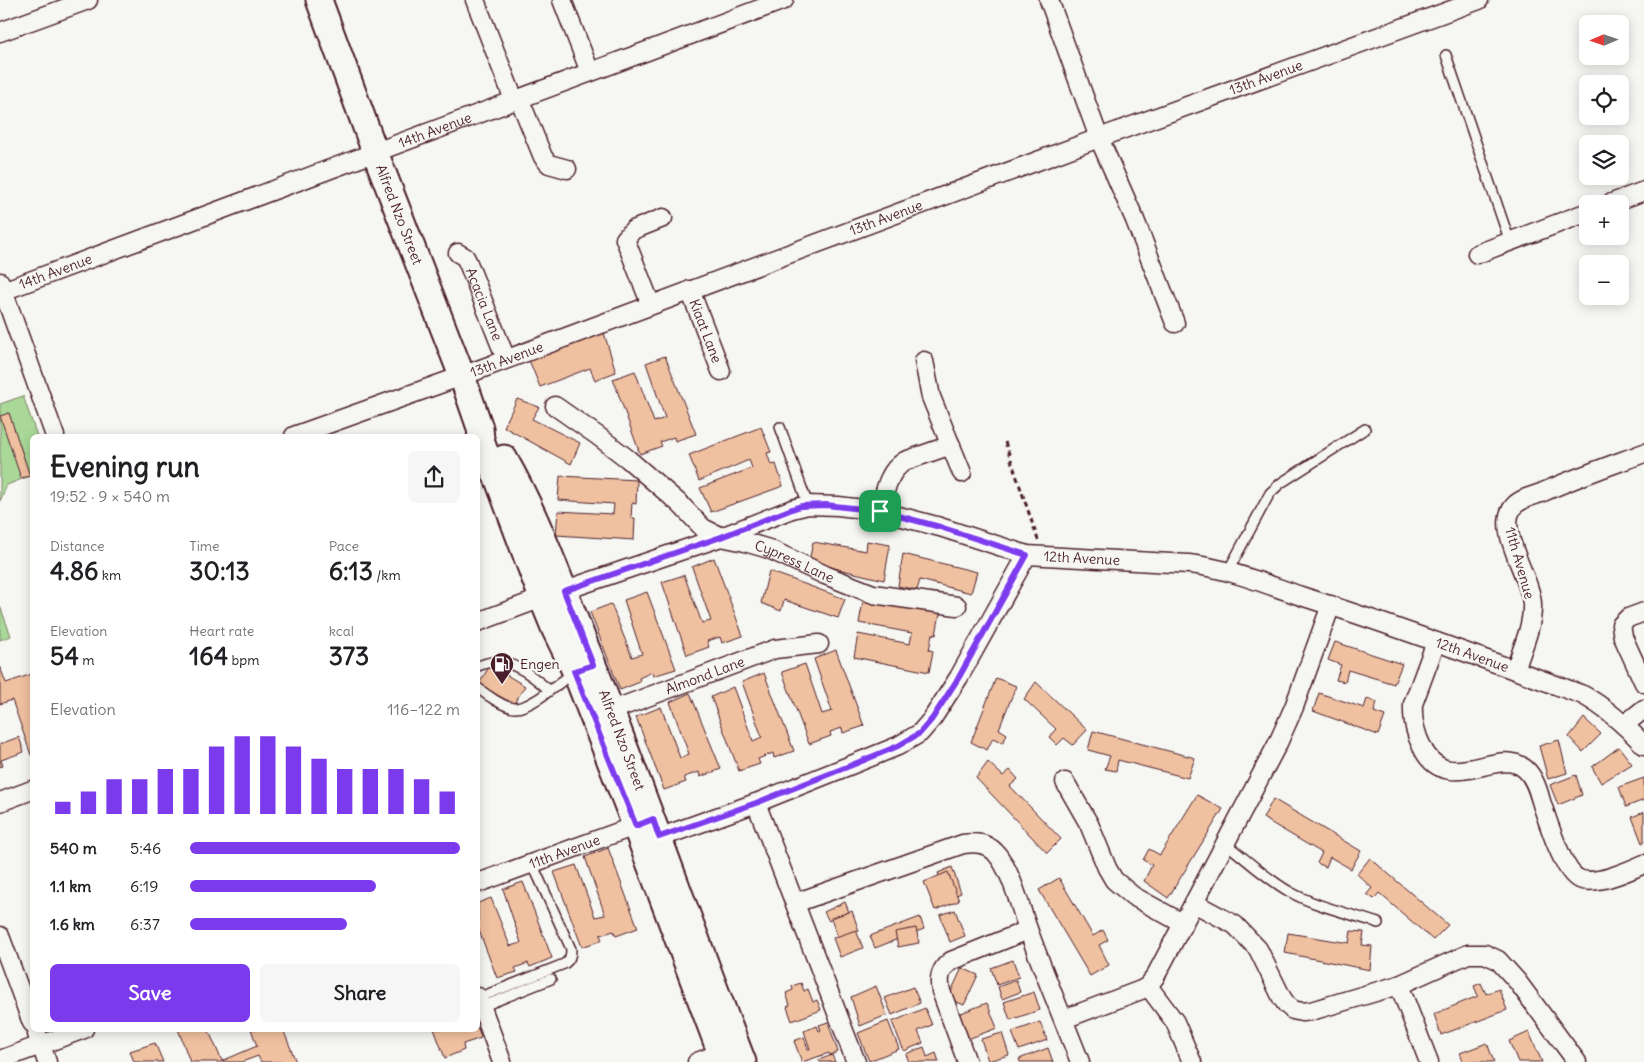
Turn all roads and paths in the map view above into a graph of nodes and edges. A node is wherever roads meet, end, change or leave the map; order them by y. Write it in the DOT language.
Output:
graph roads {
  1 [pos="88,0"];
  2 [pos="319,0"];
  3 [pos="475,0"];
  4 [pos="562,0"];
  5 [pos="784,0"];
  6 [pos="1049,0"];
  7 [pos="1479,0"];
  8 [pos="0,32"];
  9 [pos="1446,55"];
  10 [pos="590,72"];
  11 [pos="516,99"];
  12 [pos="1099,138"];
  13 [pos="375,152"];
  14 [pos="567,168"];
  15 [pos="1644,191"];
  16 [pos="1629,197"];
  17 [pos="1579,215"];
  18 [pos="663,218"];
  19 [pos="1510,242"];
  20 [pos="458,253"];
  21 [pos="1477,254"];
  22 [pos="2,286"];
  23 [pos="690,290"];
  24 [pos="652,305"];
  25 [pos="1176,324"];
  26 [pos="506,359"];
  27 [pos="924,360"];
  28 [pos="720,371"];
  29 [pos="462,376"];
  30 [pos="555,406"];
  31 [pos="780,427"];
  32 [pos="1366,429"];
  33 [pos="54,434"];
  34 [pos="300,434"];
  35 [pos="1005,442"];
  36 [pos="951,445"];
  37 [pos="1644,453"];
  38 [pos="962,473"];
  39 [pos="808,505"];
  40 [pos="880,511"];
  41 [pos="721,537"];
  42 [pos="1036,556"];
  43 [pos="1227,572"];
  44 [pos="553,594"];
  45 [pos="1331,605"];
  46 [pos="957,606"];
  47 [pos="1644,612"];
  48 [pos="480,621"];
  49 [pos="1436,642"];
  50 [pos="819,644"];
  51 [pos="480,666"];
  52 [pos="584,668"];
  53 [pos="1515,670"];
  54 [pos="1644,683"];
  55 [pos="480,689"];
  56 [pos="549,690"];
  57 [pos="1644,709"];
  58 [pos="602,714"];
  59 [pos="1624,725"];
  60 [pos="1644,745"];
  61 [pos="1065,782"];
  62 [pos="30,791"];
  63 [pos="0,802"];
  64 [pos="756,803"];
  65 [pos="647,831"];
  66 [pos="1225,843"];
  67 [pos="532,864"];
  68 [pos="1644,864"];
  69 [pos="480,882"];
  70 [pos="795,902"];
  71 [pos="1194,902"];
  72 [pos="1182,923"];
  73 [pos="1378,923"];
  74 [pos="1028,930"];
  75 [pos="0,936"];
  76 [pos="551,979"];
  77 [pos="1400,985"];
  78 [pos="1148,986"];
  79 [pos="480,1001"];
  80 [pos="480,1001"];
  81 [pos="480,1004"];
  82 [pos="30,1018"];
  83 [pos="1064,1019"];
  84 [pos="67,1032"];
  85 [pos="38,1037"];
  86 [pos="731,1056"];
  87 [pos="0,1060"];
  88 [pos="47,1062"];
  89 [pos="502,1062"];
  90 [pos="697,1062"];
  91 [pos="856,1062"];
  92 [pos="967,1062"];
  93 [pos="1080,1062"];
  94 [pos="1192,1062"];
  95 [pos="1429,1062"];
  96 [pos="1577,1062"];
  1 -- 8 [label="street"];
  2 -- 13 [label="street, Alfred Nzo Street"];
  3 -- 11 [label="street"];
  4 -- 10 [label="street"];
  5 -- 10 [label="street, 14th Avenue"];
  6 -- 12 [label="street"];
  7 -- 12 [label="street, 13th Avenue"];
  9 -- 19 [label="lane"];
  10 -- 11 [label="street, 14th Avenue"];
  11 -- 13 [label="street, 14th Avenue"];
  11 -- 14 [label="street"];
  12 -- 23 [label="street, 13th Avenue"];
  12 -- 25 [label="street"];
  13 -- 22 [label="street, 14th Avenue"];
  13 -- 29 [label="street, Alfred Nzo Street"];
  15 -- 16 [label="street"];
  17 -- 19 [label="street"];
  18 -- 24 [label="street"];
  19 -- 21 [label="street"];
  20 -- 26 [label="street, Acacia Lane"];
  22 -- 33 [label="street"];
  23 -- 24 [label="street, 13th Avenue"];
  23 -- 28 [label="street, Kiaat Lane"];
  24 -- 26 [label="street, 13th Avenue"];
  26 -- 29 [label="street, 13th Avenue"];
  27 -- 36 [label="street"];
  29 -- 34 [label="street, 13th Avenue"];
  29 -- 44 [label="street, Alfred Nzo Street"];
  30 -- 41 [label="street, Cypress Lane"];
  31 -- 39 [label="lane"];
  32 -- 43 [label="lane"];
  35 -- 42 [label="path"];
  36 -- 38 [label="street"];
  36 -- 40 [label="street"];
  37 -- 53 [label="street, 11th Avenue"];
  39 -- 40 [label="street, 12th Avenue"];
  39 -- 41 [label="street, 12th Avenue"];
  40 -- 42 [label="street, 12th Avenue"];
  41 -- 44 [label="street, 12th Avenue"];
  41 -- 46 [label="street, Cypress Lane"];
  42 -- 43 [label="street, 12th Avenue"];
  42 -- 64 [label="street, 11th Avenue"];
  43 -- 45 [label="street, 12th Avenue"];
  44 -- 48 [label="street, 12th Avenue"];
  44 -- 52 [label="street, Alfred Nzo Street"];
  45 -- 49 [label="street, 12th Avenue"];
  45 -- 66 [label="street"];
  47 -- 54 [label="street"];
  49 -- 53 [label="street, 12th Avenue"];
  49 -- 68 [label="street"];
  50 -- 58 [label="street, Almond Lane"];
  51 -- 56 [label="lane"];
  52 -- 56 [label="lane"];
  52 -- 58 [label="street, Alfred Nzo Street"];
  53 -- 59 [label="street, 12th Avenue"];
  55 -- 56 [label="lane"];
  57 -- 59 [label="street"];
  58 -- 65 [label="street, Alfred Nzo Street"];
  59 -- 60 [label="street, 12th Avenue"];
  61 -- 72 [label="street"];
  62 -- 63 [label="street"];
  64 -- 65 [label="street, 11th Avenue"];
  64 -- 70 [label="street"];
  65 -- 67 [label="street, 11th Avenue"];
  65 -- 86 [label="street, Alfred Nzo Street"];
  66 -- 71 [label="street"];
  66 -- 73 [label="lane"];
  67 -- 69 [label="street, 11th Avenue"];
  67 -- 79 [label="lane"];
  70 -- 74 [label="street"];
  70 -- 91 [label="street"];
  71 -- 72 [label="street"];
  71 -- 77 [label="street"];
  72 -- 78 [label="street"];
  74 -- 83 [label="street"];
  74 -- 92 [label="street"];
  75 -- 82 [label="street"];
  76 -- 80 [label="lane"];
  77 -- 95 [label="street"];
  77 -- 96 [label="street"];
  78 -- 83 [label="street"];
  78 -- 94 [label="street"];
  81 -- 89 [label="street"];
  83 -- 93 [label="street"];
  84 -- 85 [label="street"];
  85 -- 87 [label="street"];
  85 -- 88 [label="street"];
  86 -- 90 [label="street"];
}
